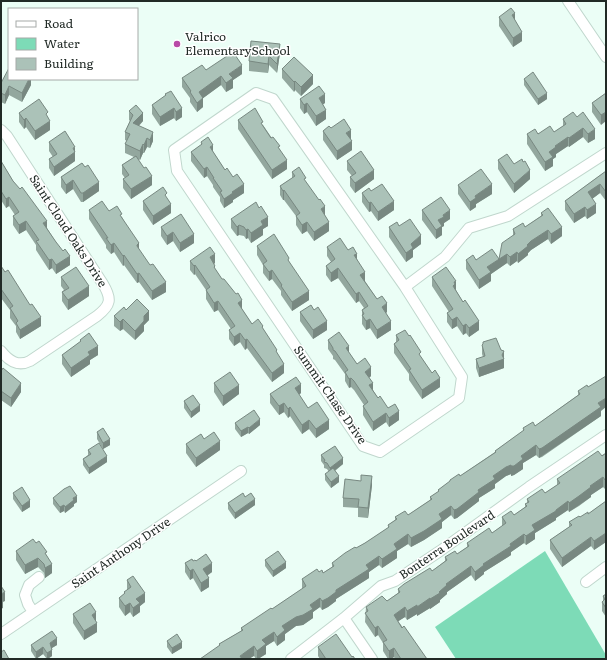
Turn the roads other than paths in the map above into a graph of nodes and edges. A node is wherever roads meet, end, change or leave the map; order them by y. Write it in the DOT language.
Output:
graph roads {
  1 [pos="568,1"];
  2 [pos="606,57"];
  3 [pos="1,130"];
  4 [pos="606,153"];
  5 [pos="405,287"];
  6 [pos="1,351"];
  7 [pos="606,436"];
  8 [pos="241,471"];
  9 [pos="606,567"];
  10 [pos="39,577"];
  11 [pos="586,582"];
  12 [pos="33,612"];
  13 [pos="344,618"];
  14 [pos="1,634"];
  15 [pos="291,659"];
  16 [pos="372,659"];
  1 -- 2 [label="street"];
  3 -- 6 [label="street, Saint Cloud Oaks Drive"];
  4 -- 5 [label="street"];
  5 -- 5 [label="street, Summit Chase Drive"];
  7 -- 13 [label="street, Bonterra Boulevard"];
  8 -- 12 [label="street, Saint Anthony Drive"];
  9 -- 11 [label="street"];
  10 -- 12 [label="street"];
  12 -- 14 [label="street, Saint Anthony Drive"];
  13 -- 15 [label="street, Bonterra Boulevard"];
  13 -- 16 [label="street"];
}
